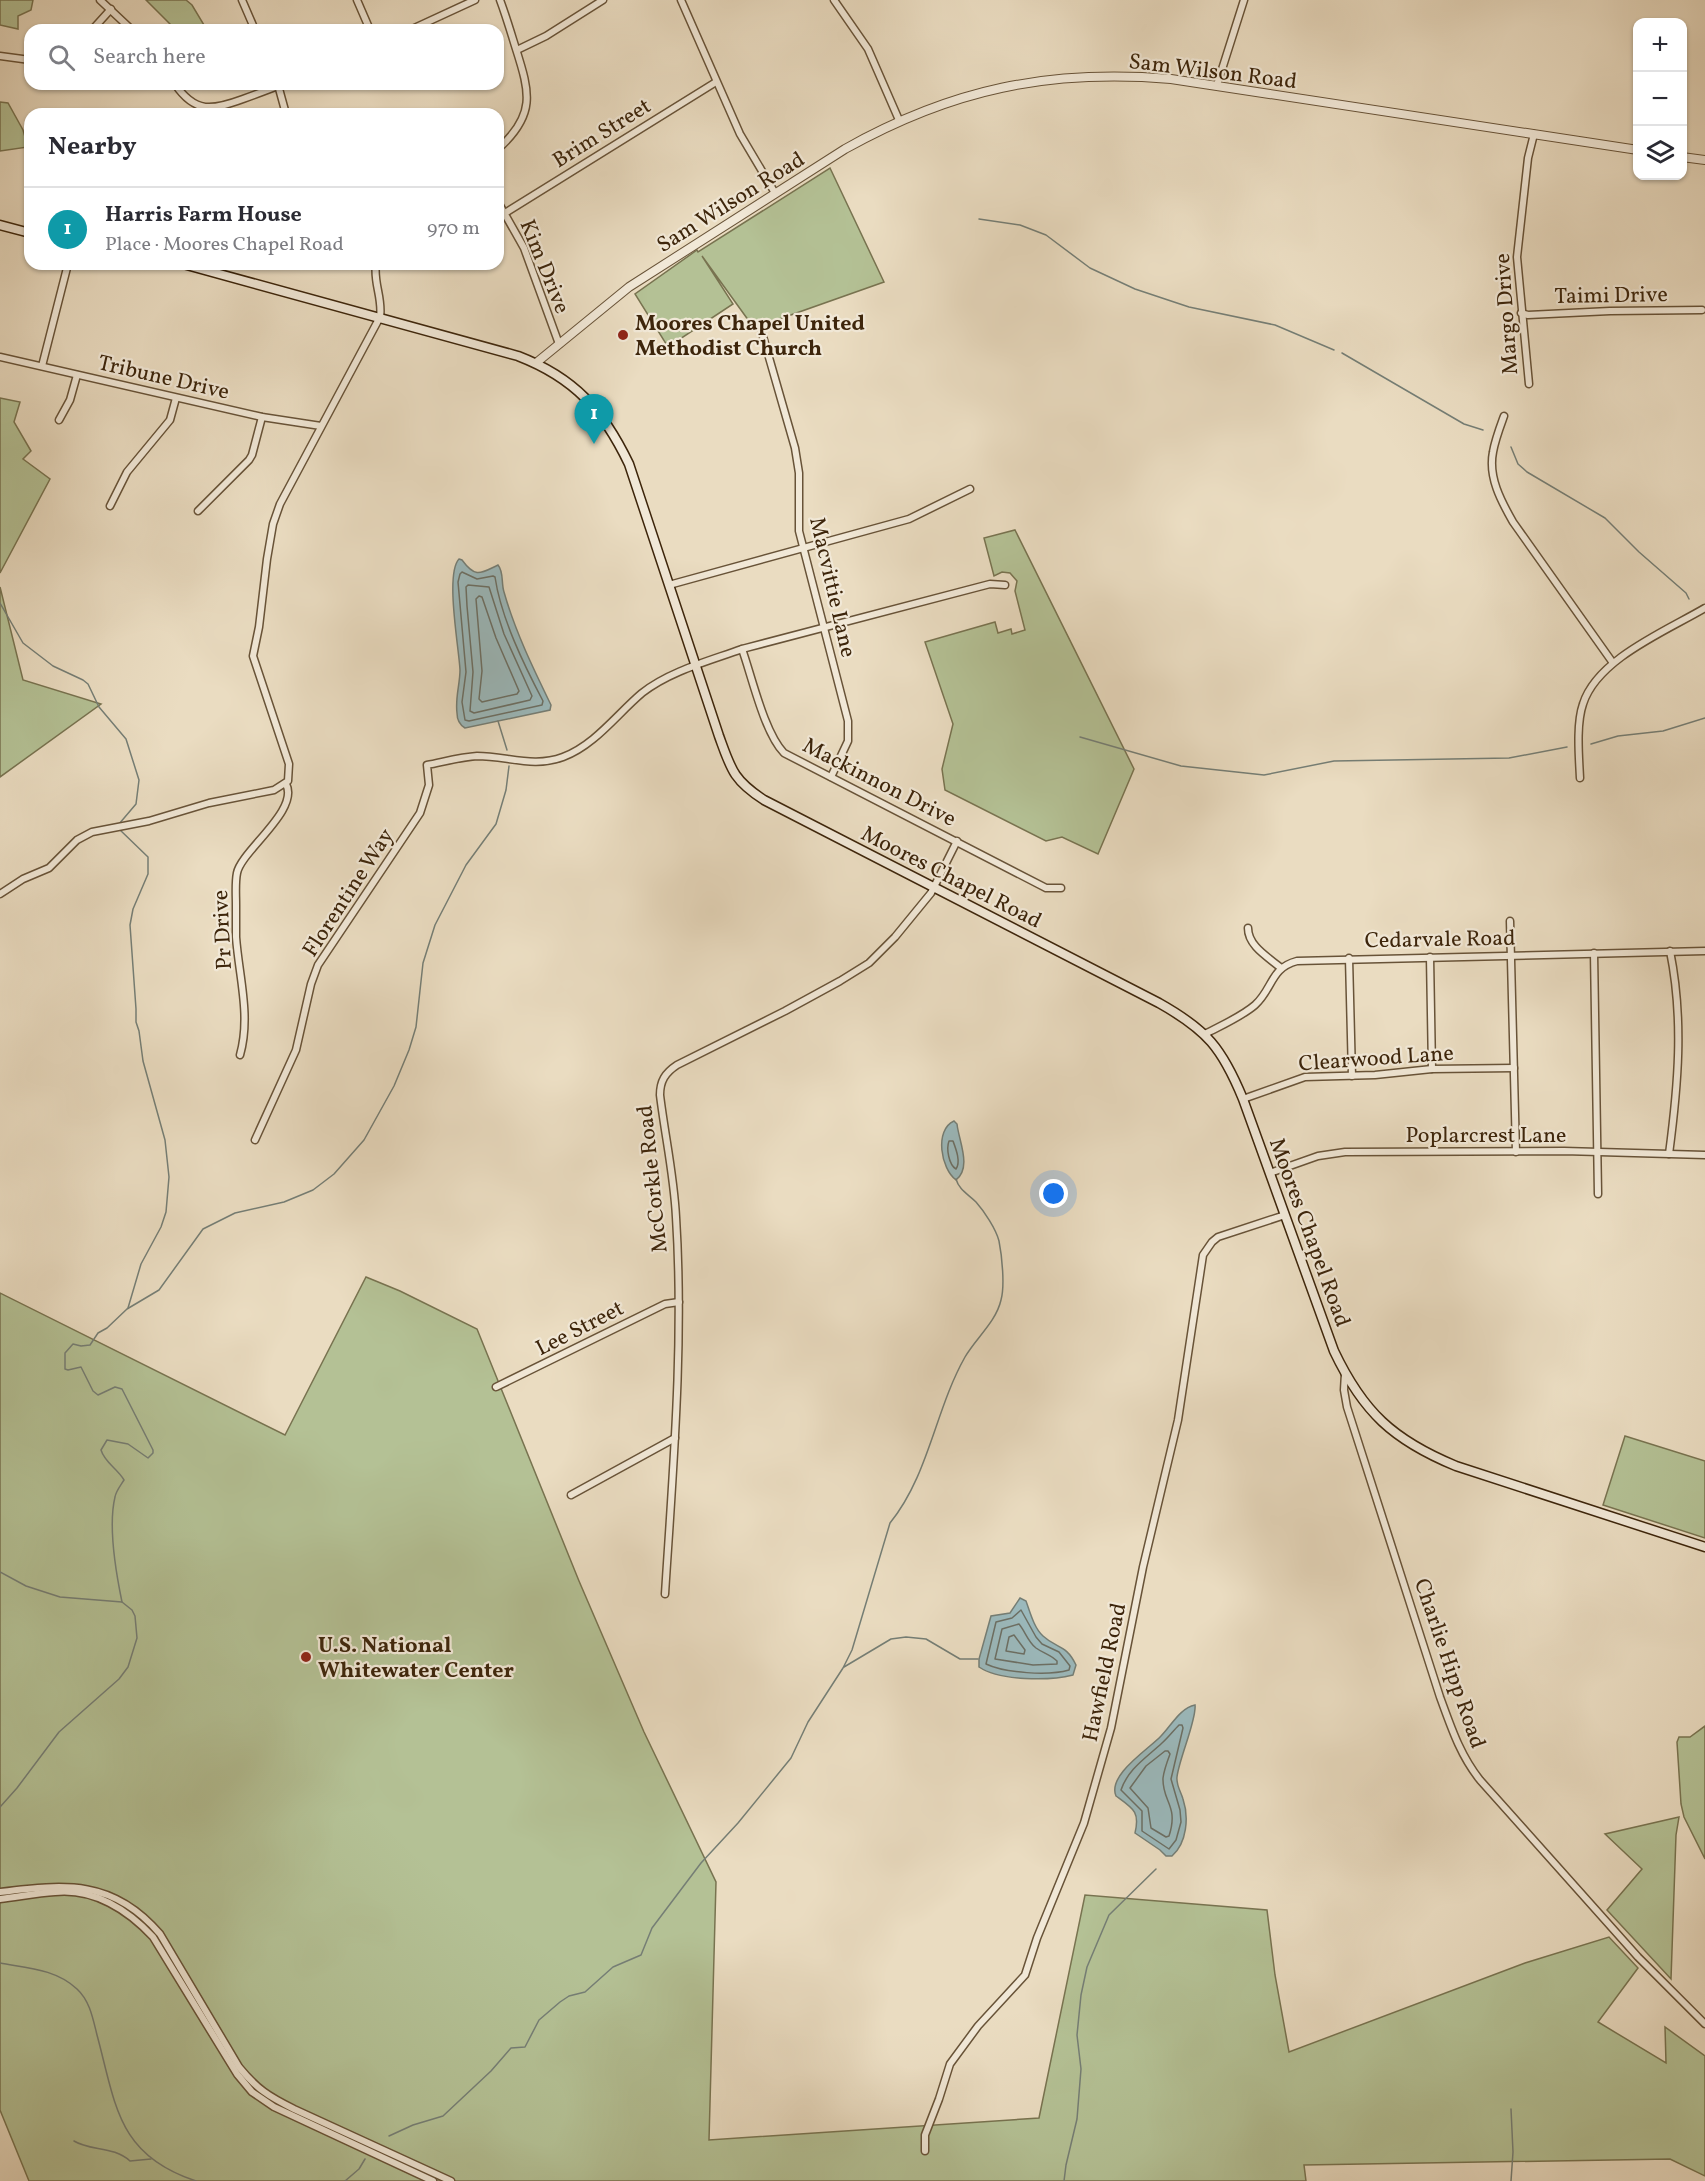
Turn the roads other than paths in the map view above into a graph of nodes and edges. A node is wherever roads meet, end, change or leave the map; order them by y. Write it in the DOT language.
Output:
graph roads {
  1 [pos="100,0"];
  2 [pos="242,0"];
  3 [pos="357,0"];
  4 [pos="475,0"];
  5 [pos="500,0"];
  6 [pos="603,0"];
  7 [pos="681,0"];
  8 [pos="834,0"];
  9 [pos="1244,0"];
  10 [pos="111,9"];
  11 [pos="97,24"];
  12 [pos="126,24"];
  13 [pos="252,24"];
  14 [pos="367,24"];
  15 [pos="423,24"];
  16 [pos="517,50"];
  17 [pos="0,56"];
  18 [pos="24,59"];
  19 [pos="716,82"];
  20 [pos="1217,85"];
  21 [pos="179,90"];
  22 [pos="267,90"];
  23 [pos="281,90"];
  24 [pos="203,108"];
  25 [pos="218,108"];
  26 [pos="285,108"];
  27 [pos="899,120"];
  28 [pos="1534,134"];
  29 [pos="504,143"];
  30 [pos="1633,149"];
  31 [pos="1687,158"];
  32 [pos="1705,160"];
  33 [pos="775,193"];
  34 [pos="505,213"];
  35 [pos="0,225"];
  36 [pos="24,231"];
  37 [pos="66,270"];
  38 [pos="208,270"];
  39 [pos="376,270"];
  40 [pos="1702,310"];
  41 [pos="1521,313"];
  42 [pos="380,317"];
  43 [pos="762,333"];
  44 [pos="559,344"];
  45 [pos="0,357"];
  46 [pos="536,363"];
  47 [pos="42,366"];
  48 [pos="77,375"];
  49 [pos="1528,384"];
  50 [pos="176,398"];
  51 [pos="1504,416"];
  52 [pos="262,417"];
  53 [pos="59,420"];
  54 [pos="321,426"];
  55 [pos="970,489"];
  56 [pos="110,506"];
  57 [pos="198,511"];
  58 [pos="804,547"];
  59 [pos="669,585"];
  60 [pos="1005,585"];
  61 [pos="1705,608"];
  62 [pos="824,628"];
  63 [pos="742,649"];
  64 [pos="1613,663"];
  65 [pos="696,666"];
  66 [pos="831,777"];
  67 [pos="1580,778"];
  68 [pos="286,784"];
  69 [pos="957,841"];
  70 [pos="935,888"];
  71 [pos="1061,888"];
  72 [pos="0,894"];
  73 [pos="1510,921"];
  74 [pos="1248,928"];
  75 [pos="1670,951"];
  76 [pos="1705,951"];
  77 [pos="1594,953"];
  78 [pos="1511,955"];
  79 [pos="1430,957"];
  80 [pos="1349,958"];
  81 [pos="1281,968"];
  82 [pos="1205,1034"];
  83 [pos="240,1055"];
  84 [pos="1514,1068"];
  85 [pos="1432,1069"];
  86 [pos="1352,1076"];
  87 [pos="1243,1099"];
  88 [pos="255,1140"];
  89 [pos="1516,1152"];
  90 [pos="1597,1152"];
  91 [pos="1669,1154"];
  92 [pos="1705,1155"];
  93 [pos="1270,1173"];
  94 [pos="1598,1194"];
  95 [pos="1286,1215"];
  96 [pos="679,1302"];
  97 [pos="1345,1373"];
  98 [pos="496,1388"];
  99 [pos="675,1438"];
  100 [pos="571,1495"];
  101 [pos="1705,1547"];
  102 [pos="664,1594"];
  103 [pos="0,1892"];
  104 [pos="0,1899"];
  105 [pos="1705,2024"];
  106 [pos="925,2151"];
  107 [pos="433,2181"];
  108 [pos="451,2181"];
  1 -- 10 [label="street"];
  2 -- 13 [label="street"];
  3 -- 14 [label="street"];
  4 -- 15 [label="street"];
  5 -- 16 [label="street"];
  6 -- 16 [label="street"];
  7 -- 19 [label="street"];
  8 -- 27 [label="street"];
  9 -- 20 [label="street"];
  10 -- 11 [label="street"];
  10 -- 12 [label="street"];
  16 -- 29 [label="street"];
  17 -- 18 [label="street"];
  19 -- 33 [label="street"];
  19 -- 34 [label="street, Brim Street"];
  20 -- 27 [label="street, Sam Wilson Road"];
  20 -- 28 [label="street, Sam Wilson Road"];
  21 -- 24 [label="street"];
  22 -- 25 [label="street"];
  23 -- 26 [label="street"];
  27 -- 33 [label="street, Sam Wilson Road"];
  28 -- 30 [label="street, Sam Wilson Road"];
  28 -- 41 [label="street, Margo Drive"];
  31 -- 32 [label="street"];
  33 -- 44 [label="street, Sam Wilson Road"];
  34 -- 44 [label="street, Kim Drive"];
  35 -- 36 [label="main road"];
  37 -- 47 [label="street"];
  38 -- 42 [label="main road, Moores Chapel Road"];
  39 -- 42 [label="street"];
  40 -- 41 [label="street, Taimi Drive"];
  41 -- 49 [label="street, Margo Drive"];
  42 -- 46 [label="main road, Moores Chapel Road"];
  42 -- 54 [label="street, Pr Drive"];
  43 -- 58 [label="street, Macvittie Lane"];
  44 -- 46 [label="street, Sam Wilson Road"];
  45 -- 47 [label="street, Tribune Drive"];
  46 -- 59 [label="main road, Moores Chapel Road"];
  47 -- 48 [label="street, Tribune Drive"];
  48 -- 50 [label="street, Tribune Drive"];
  48 -- 53 [label="street"];
  50 -- 52 [label="street, Tribune Drive"];
  50 -- 56 [label="street"];
  51 -- 64 [label="street"];
  52 -- 54 [label="street, Tribune Drive"];
  52 -- 57 [label="street"];
  54 -- 68 [label="street, Pr Drive"];
  55 -- 58 [label="street"];
  58 -- 59 [label="street"];
  58 -- 62 [label="street, Macvittie Lane"];
  59 -- 65 [label="main road, Moores Chapel Road"];
  60 -- 62 [label="street"];
  61 -- 64 [label="street"];
  62 -- 63 [label="street"];
  62 -- 66 [label="street, Macvittie Lane"];
  63 -- 65 [label="street"];
  63 -- 66 [label="street, Mackinnon Drive"];
  64 -- 67 [label="street"];
  65 -- 70 [label="main road, Moores Chapel Road"];
  65 -- 88 [label="street, Florentine Way"];
  66 -- 69 [label="street, Mackinnon Drive"];
  68 -- 72 [label="street"];
  68 -- 83 [label="street, Pr Drive"];
  69 -- 70 [label="street, McCorkle Road"];
  69 -- 71 [label="street, Mackinnon Drive"];
  70 -- 82 [label="main road, Moores Chapel Road"];
  70 -- 96 [label="street, McCorkle Road"];
  73 -- 78 [label="street"];
  74 -- 81 [label="street"];
  75 -- 76 [label="street, Cedarvale Road"];
  75 -- 77 [label="street, Cedarvale Road"];
  75 -- 91 [label="street"];
  77 -- 78 [label="street, Cedarvale Road"];
  77 -- 90 [label="street"];
  78 -- 79 [label="street, Cedarvale Road"];
  78 -- 84 [label="street"];
  79 -- 80 [label="street, Cedarvale Road"];
  79 -- 85 [label="street"];
  80 -- 81 [label="street, Cedarvale Road"];
  80 -- 86 [label="street"];
  81 -- 82 [label="street"];
  82 -- 87 [label="main road, Moores Chapel Road"];
  84 -- 85 [label="street, Clearwood Lane"];
  84 -- 89 [label="street"];
  85 -- 86 [label="street, Clearwood Lane"];
  86 -- 87 [label="street, Clearwood Lane"];
  87 -- 93 [label="main road, Moores Chapel Road"];
  89 -- 90 [label="street, Poplarcrest Lane"];
  89 -- 93 [label="street, Poplarcrest Lane"];
  90 -- 91 [label="street, Poplarcrest Lane"];
  90 -- 94 [label="street"];
  91 -- 92 [label="street, Poplarcrest Lane"];
  93 -- 95 [label="main road, Moores Chapel Road"];
  95 -- 97 [label="main road, Moores Chapel Road"];
  95 -- 106 [label="street, Hawfield Road"];
  96 -- 98 [label="street, Lee Street"];
  96 -- 99 [label="street, McCorkle Road"];
  97 -- 101 [label="main road, Moores Chapel Road"];
  97 -- 105 [label="street, Charlie Hipp Road"];
  99 -- 100 [label="street"];
  99 -- 102 [label="street, McCorkle Road"];
  103 -- 108 [label="street"];
  104 -- 107 [label="street"];
}
